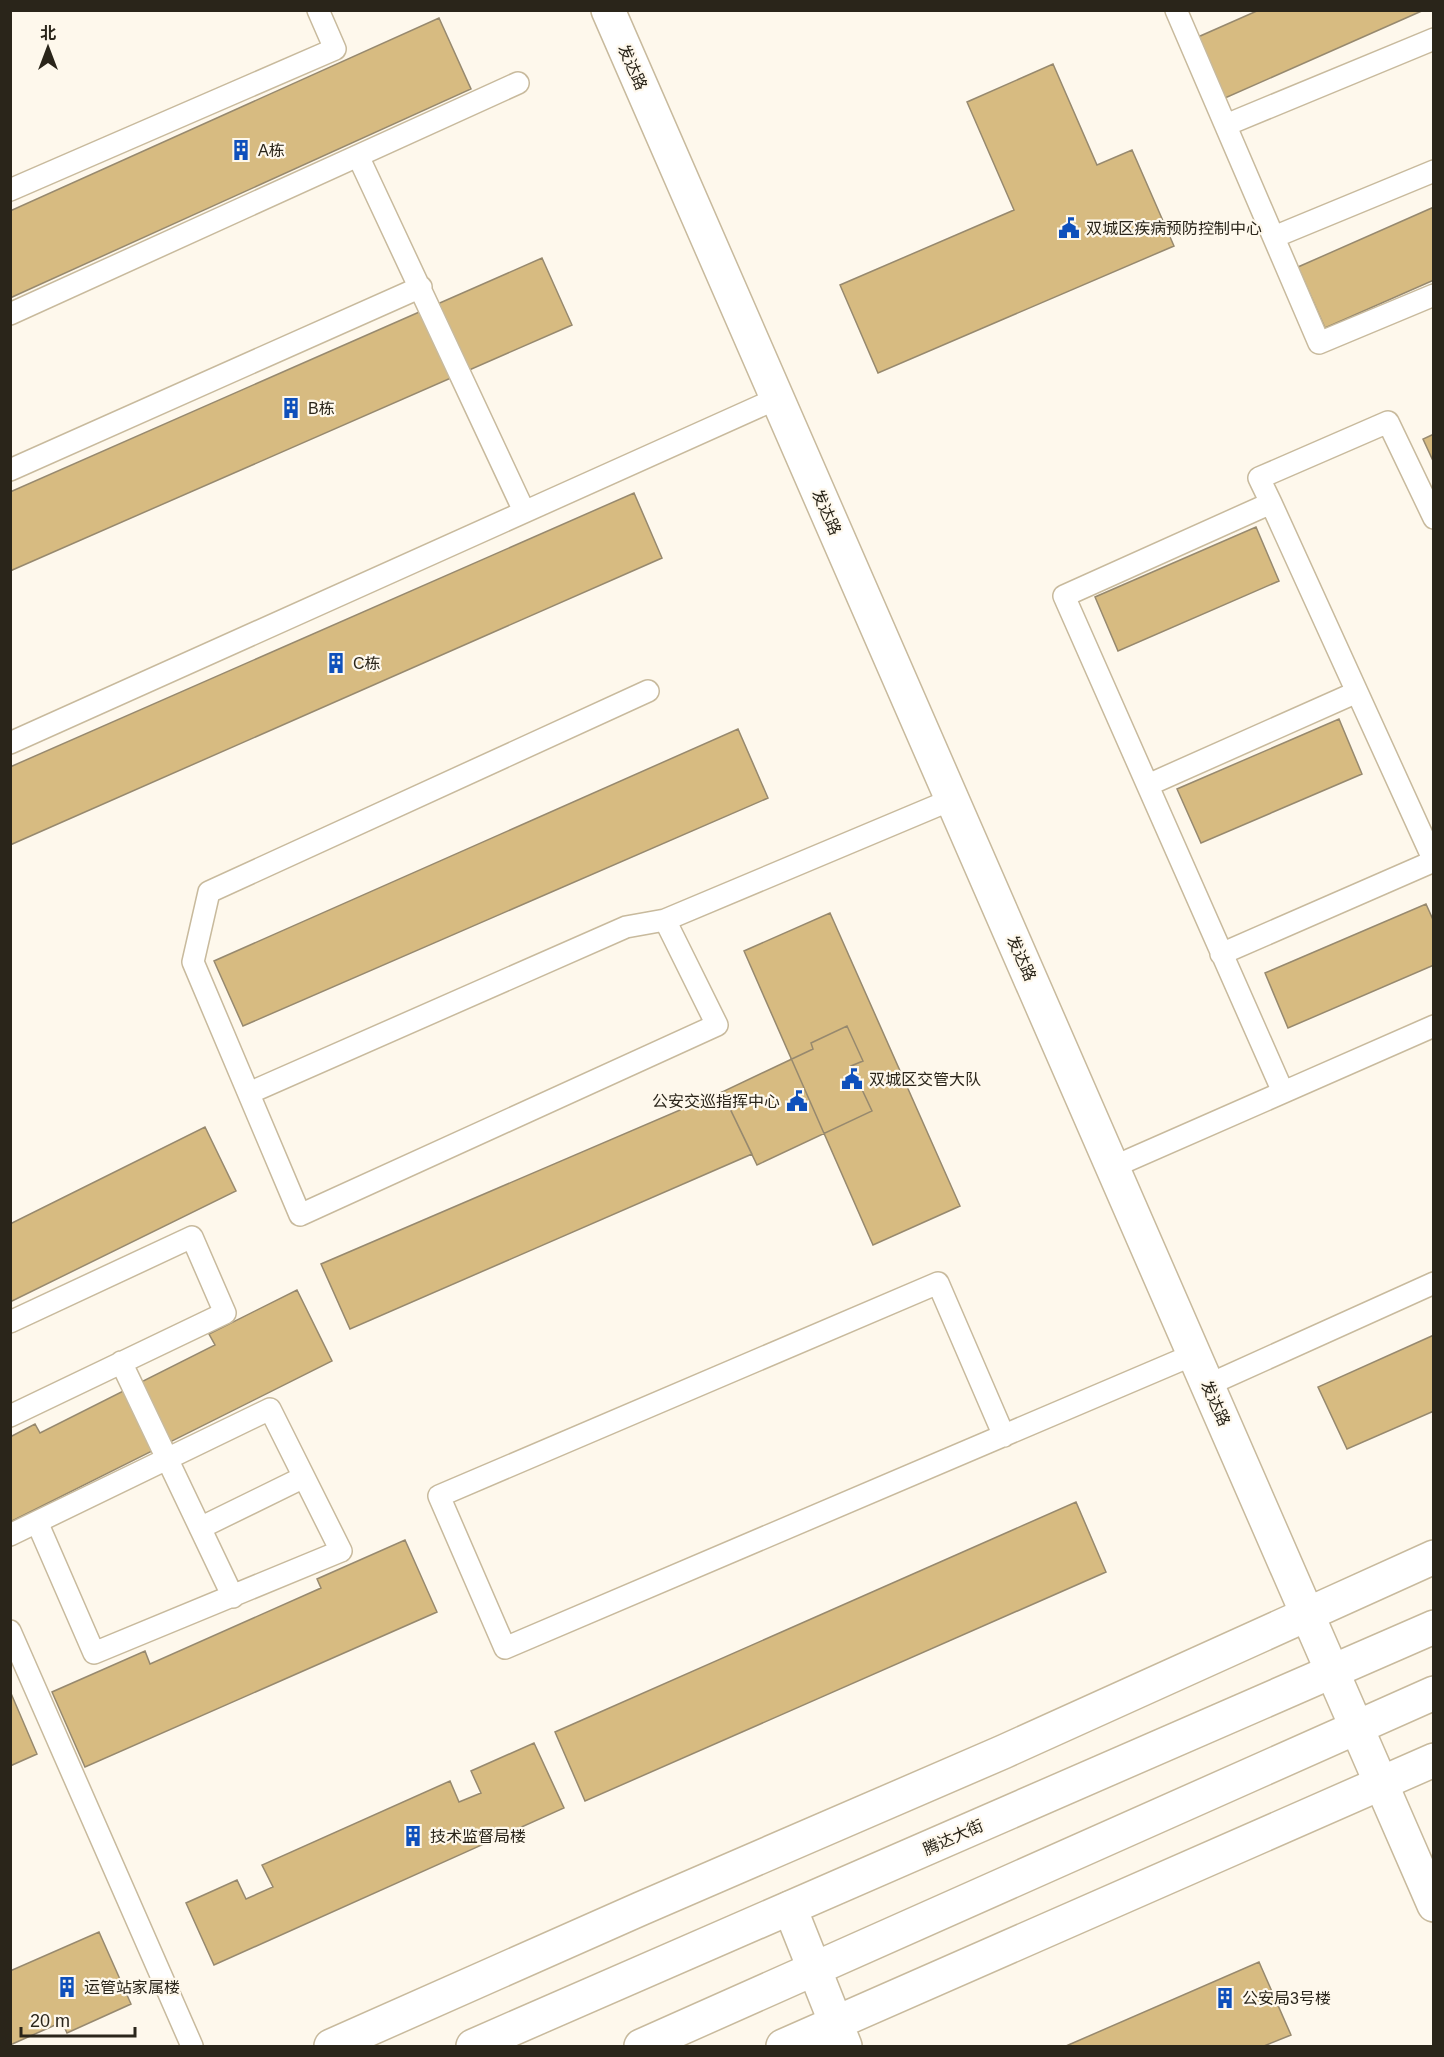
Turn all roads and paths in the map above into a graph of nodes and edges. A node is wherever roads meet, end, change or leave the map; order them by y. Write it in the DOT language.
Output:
graph roads {
  1 [pos="318,10"];
  2 [pos="608,10"];
  3 [pos="1176,10"];
  4 [pos="1434,39"];
  5 [pos="518,83"];
  6 [pos="1226,125"];
  7 [pos="358,156"];
  8 [pos="1434,171"];
  9 [pos="10,190"];
  10 [pos="1274,237"];
  11 [pos="421,287"];
  12 [pos="1434,295"];
  13 [pos="10,314"];
  14 [pos="778,398"];
  15 [pos="10,470"];
  16 [pos="1271,503"];
  17 [pos="524,511"];
  18 [pos="1434,518"];
  19 [pos="648,691"];
  20 [pos="1357,692"];
  21 [pos="10,743"];
  22 [pos="1148,785"];
  23 [pos="953,799"];
  24 [pos="1434,861"];
  25 [pos="664,920"];
  26 [pos="1221,954"];
  27 [pos="1434,1026"];
  28 [pos="1283,1092"];
  29 [pos="249,1093"];
  30 [pos="1113,1167"];
  31 [pos="1434,1283"];
  32 [pos="10,1322"];
  33 [pos="1195,1354"];
  34 [pos="121,1362"];
  35 [pos="1208,1385"];
  36 [pos="10,1416"];
  37 [pos="1004,1436"];
  38 [pos="167,1459"];
  39 [pos="304,1477"];
  40 [pos="37,1522"];
  41 [pos="200,1528"];
  42 [pos="10,1535"];
  43 [pos="1434,1557"];
  44 [pos="233,1597"];
  45 [pos="1308,1613"];
  46 [pos="1434,1626"];
  47 [pos="10,1631"];
  48 [pos="17,1666"];
  49 [pos="1333,1670"];
  50 [pos="1434,1693"];
  51 [pos="1357,1727"];
  52 [pos="1434,1760"];
  53 [pos="1380,1782"];
  54 [pos="1434,1905"];
  55 [pos="790,1908"];
  56 [pos="813,1970"];
  57 [pos="840,2035"];
  58 [pos="192,2046"];
  59 [pos="331,2046"];
  60 [pos="473,2046"];
  61 [pos="641,2046"];
  62 [pos="783,2046"];
  1 -- 9 [label="lane"];
  2 -- 14 [label="street, 发达路"];
  3 -- 6 [label="lane"];
  4 -- 6 [label="lane"];
  5 -- 7 [label="lane"];
  6 -- 10 [label="lane"];
  7 -- 11 [label="lane"];
  7 -- 13 [label="lane"];
  8 -- 10 [label="lane"];
  10 -- 12 [label="lane"];
  11 -- 15 [label="lane"];
  11 -- 17 [label="lane"];
  14 -- 17 [label="lane"];
  14 -- 23 [label="street, 发达路"];
  16 -- 18 [label="lane"];
  16 -- 20 [label="lane"];
  16 -- 22 [label="lane"];
  17 -- 21 [label="lane"];
  19 -- 29 [label="lane"];
  20 -- 22 [label="lane"];
  20 -- 24 [label="lane"];
  22 -- 26 [label="lane"];
  23 -- 25 [label="lane"];
  23 -- 30 [label="street, 发达路"];
  24 -- 26 [label="lane"];
  25 -- 29 [label="lane"];
  25 -- 29 [label="lane"];
  26 -- 28 [label="lane"];
  27 -- 28 [label="lane"];
  28 -- 30 [label="lane"];
  30 -- 33 [label="street, 发达路"];
  31 -- 35 [label="lane"];
  32 -- 34 [label="lane"];
  33 -- 35 [label="street, 发达路"];
  33 -- 37 [label="lane"];
  34 -- 36 [label="lane"];
  34 -- 38 [label="lane"];
  35 -- 45 [label="street, 发达路"];
  37 -- 37 [label="lane"];
  38 -- 39 [label="lane"];
  38 -- 40 [label="lane"];
  38 -- 41 [label="lane"];
  39 -- 41 [label="lane"];
  39 -- 44 [label="lane"];
  40 -- 42 [label="lane"];
  40 -- 44 [label="lane"];
  41 -- 44 [label="lane"];
  43 -- 45 [label="street"];
  45 -- 49 [label="street, 发达路"];
  45 -- 59 [label="street"];
  46 -- 49 [label="street, 腾达大街"];
  47 -- 48 [label="lane"];
  48 -- 58 [label="lane"];
  49 -- 51 [label="street, 发达路"];
  49 -- 55 [label="street, 腾达大街"];
  50 -- 51 [label="street"];
  51 -- 53 [label="street, 发达路"];
  51 -- 56 [label="street"];
  52 -- 53 [label="street"];
  53 -- 54 [label="street, 发达路"];
  53 -- 57 [label="street"];
  55 -- 56 [label="street"];
  55 -- 60 [label="street, 腾达大街"];
  56 -- 57 [label="street"];
  56 -- 61 [label="street"];
  57 -- 62 [label="street"];
}
